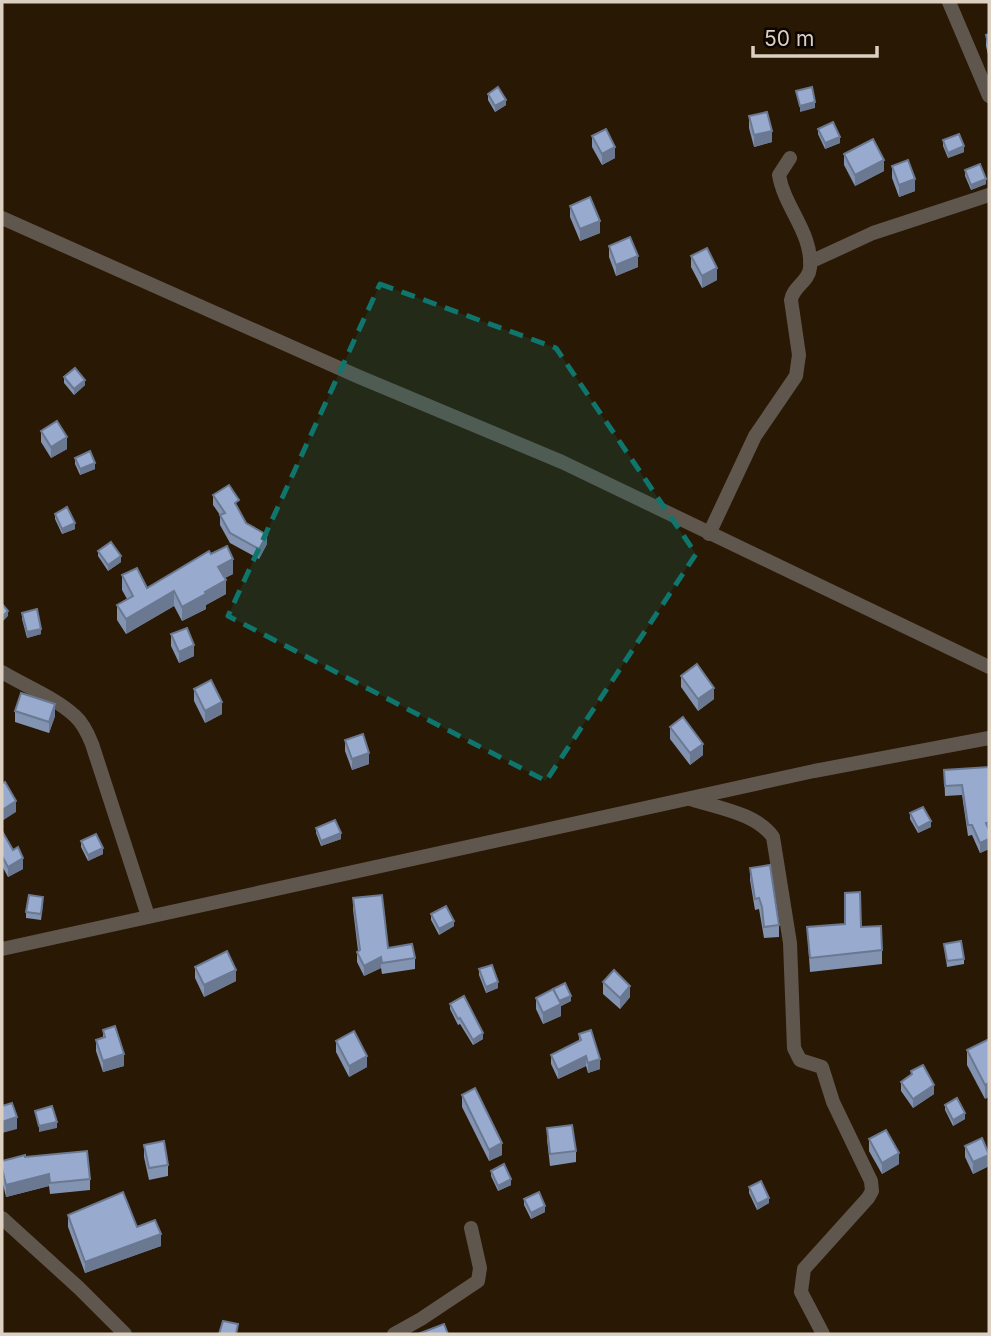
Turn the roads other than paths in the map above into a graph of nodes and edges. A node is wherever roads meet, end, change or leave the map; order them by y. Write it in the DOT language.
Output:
graph roads {
  1 [pos="949,2"];
  2 [pos="989,96"];
  3 [pos="790,158"];
  4 [pos="989,195"];
  5 [pos="2,218"];
  6 [pos="810,262"];
  7 [pos="709,534"];
  8 [pos="989,667"];
  9 [pos="2,672"];
  10 [pos="989,738"];
  11 [pos="690,799"];
  12 [pos="148,916"];
  13 [pos="2,949"];
  14 [pos="2,1218"];
  15 [pos="471,1228"];
  16 [pos="8,1233"];
  17 [pos="125,1334"];
  18 [pos="394,1334"];
  19 [pos="823,1334"];
  1 -- 2 [label="street"];
  3 -- 6 [label="street"];
  4 -- 6 [label="street"];
  5 -- 7 [label="street"];
  6 -- 7 [label="street"];
  7 -- 8 [label="street"];
  9 -- 12 [label="street"];
  10 -- 11 [label="street"];
  11 -- 12 [label="street"];
  11 -- 19 [label="street"];
  12 -- 13 [label="street"];
  14 -- 16 [label="street"];
  15 -- 18 [label="street"];
  16 -- 17 [label="street"];
}
